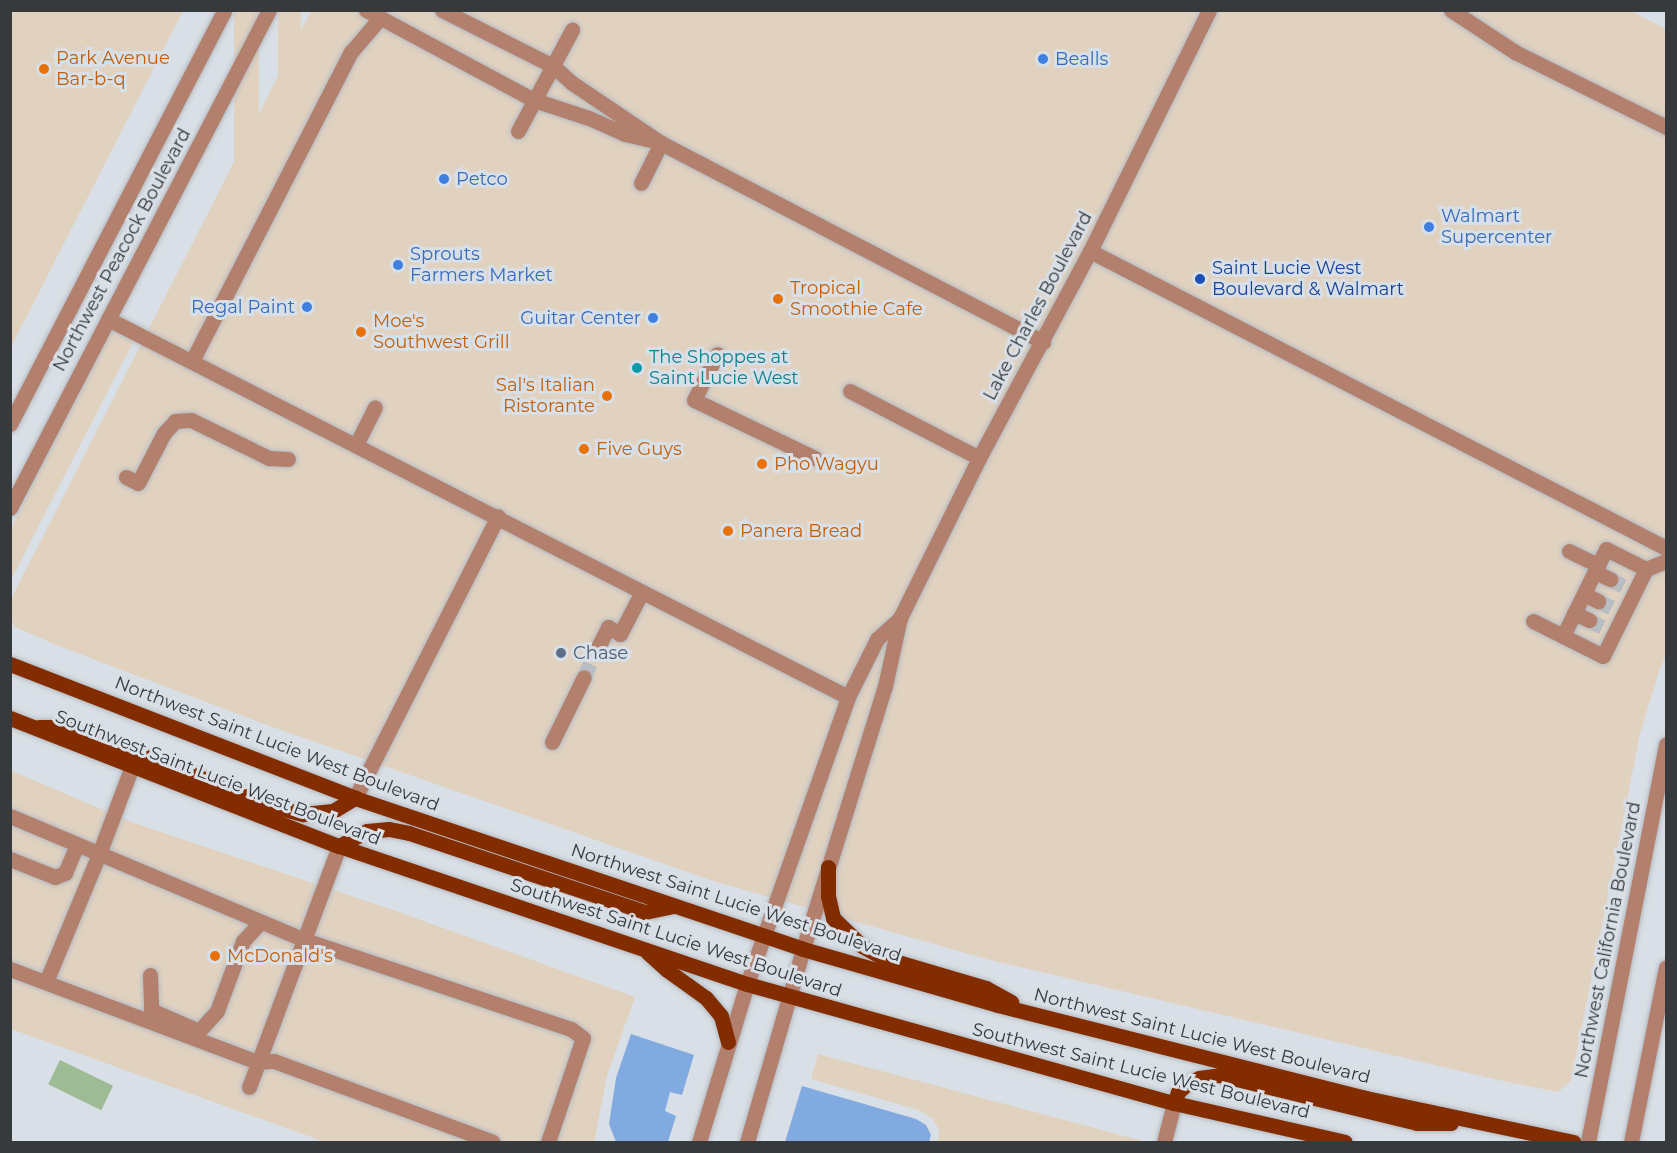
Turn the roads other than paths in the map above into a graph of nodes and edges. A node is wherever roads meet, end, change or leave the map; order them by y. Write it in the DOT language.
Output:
graph roads {
  1 [pos="225,10"];
  2 [pos="269,10"];
  3 [pos="442,10"];
  4 [pos="1209,10"];
  5 [pos="1451,10"];
  6 [pos="374,15"];
  7 [pos="572,30"];
  8 [pos="553,66"];
  9 [pos="534,100"];
  10 [pos="1666,127"];
  11 [pos="518,131"];
  12 [pos="661,143"];
  13 [pos="641,183"];
  14 [pos="1090,251"];
  15 [pos="108,319"];
  16 [pos="1043,342"];
  17 [pos="717,354"];
  18 [pos="192,361"];
  19 [pos="850,391"];
  20 [pos="375,407"];
  21 [pos="14,408"];
  22 [pos="10,424"];
  23 [pos="356,444"];
  24 [pos="815,458"];
  25 [pos="979,458"];
  26 [pos="288,459"];
  27 [pos="126,477"];
  28 [pos="10,508"];
  29 [pos="498,516"];
  30 [pos="1666,548"];
  31 [pos="1569,551"];
  32 [pos="1666,561"];
  33 [pos="1596,568"];
  34 [pos="1646,569"];
  35 [pos="1610,579"];
  36 [pos="642,592"];
  37 [pos="1584,594"];
  38 [pos="1598,601"];
  39 [pos="1574,613"];
  40 [pos="900,618"];
  41 [pos="1588,620"];
  42 [pos="1533,621"];
  43 [pos="1563,636"];
  44 [pos="596,651"];
  45 [pos="10,664"];
  46 [pos="584,677"];
  47 [pos="848,697"];
  48 [pos="10,718"];
  49 [pos="30,727"];
  50 [pos="552,742"];
  51 [pos="1666,745"];
  52 [pos="132,766"];
  53 [pos="356,798"];
  54 [pos="10,816"];
  55 [pos="77,845"];
  56 [pos="339,846"];
  57 [pos="99,854"];
  58 [pos="10,859"];
  59 [pos="828,867"];
  60 [pos="55,877"];
  61 [pos="85,889"];
  62 [pos="673,906"];
  63 [pos="260,923"];
  64 [pos="765,937"];
  65 [pos="302,939"];
  66 [pos="644,949"];
  67 [pos="803,950"];
  68 [pos="1666,967"];
  69 [pos="10,969"];
  70 [pos="150,975"];
  71 [pos="46,982"];
  72 [pos="747,984"];
  73 [pos="790,997"];
  74 [pos="1029,1012"];
  75 [pos="728,1042"];
  76 [pos="258,1062"];
  77 [pos="249,1087"];
  78 [pos="1174,1103"];
  79 [pos="1478,1122"];
  80 [pos="493,1143"];
  81 [pos="548,1143"];
  82 [pos="699,1143"];
  83 [pos="747,1143"];
  84 [pos="1164,1143"];
  85 [pos="1345,1143"];
  86 [pos="1573,1143"];
  87 [pos="1588,1143"];
  88 [pos="1632,1143"];
  1 -- 21 [label="street, Northwest Peacock Boulevard"];
  2 -- 15 [label="street, Northwest Peacock Boulevard"];
  3 -- 8 [label="street"];
  4 -- 14 [label="street, Lake Charles Boulevard"];
  5 -- 10 [label="street"];
  6 -- 9 [label="street"];
  6 -- 18 [label="street"];
  7 -- 8 [label="street"];
  8 -- 9 [label="street"];
  8 -- 12 [label="street"];
  9 -- 11 [label="street"];
  9 -- 12 [label="street"];
  12 -- 13 [label="street"];
  12 -- 16 [label="street"];
  14 -- 16 [label="street, Lake Charles Boulevard"];
  14 -- 30 [label="street"];
  15 -- 18 [label="street"];
  15 -- 28 [label="street, Northwest Peacock Boulevard"];
  16 -- 25 [label="street, Lake Charles Boulevard"];
  17 -- 24 [label="street"];
  18 -- 23 [label="street"];
  19 -- 25 [label="street"];
  20 -- 23 [label="street"];
  21 -- 22 [label="street, Northwest Peacock Boulevard"];
  23 -- 29 [label="street"];
  25 -- 40 [label="street, Lake Charles Boulevard"];
  26 -- 27 [label="street"];
  29 -- 36 [label="street"];
  29 -- 53 [label="street"];
  31 -- 33 [label="street"];
  32 -- 34 [label="street"];
  33 -- 34 [label="street"];
  33 -- 35 [label="street"];
  33 -- 37 [label="street"];
  34 -- 43 [label="street"];
  36 -- 44 [label="street"];
  36 -- 47 [label="street"];
  37 -- 38 [label="street"];
  37 -- 39 [label="street"];
  39 -- 41 [label="street"];
  39 -- 43 [label="street"];
  40 -- 47 [label="street"];
  40 -- 59 [label="street"];
  42 -- 43 [label="street"];
  45 -- 53 [label="main road, Northwest Saint Lucie West Boulevard"];
  46 -- 50 [label="street"];
  47 -- 64 [label="street"];
  48 -- 49 [label="main road, Southwest Saint Lucie West Boulevard"];
  49 -- 52 [label="main road, Southwest Saint Lucie West Boulevard"];
  49 -- 53 [label="main road"];
  51 -- 87 [label="street, Northwest California Boulevard"];
  52 -- 56 [label="main road, Southwest Saint Lucie West Boulevard"];
  52 -- 57 [label="street"];
  53 -- 62 [label="main road, Northwest Saint Lucie West Boulevard"];
  54 -- 55 [label="street"];
  55 -- 57 [label="street"];
  55 -- 60 [label="street"];
  56 -- 62 [label="main road"];
  56 -- 65 [label="street"];
  56 -- 66 [label="main road, Southwest Saint Lucie West Boulevard"];
  57 -- 61 [label="street"];
  57 -- 63 [label="street"];
  58 -- 60 [label="street"];
  59 -- 67 [label="street"];
  59 -- 74 [label="main road"];
  60 -- 61 [label="street"];
  61 -- 71 [label="street"];
  62 -- 64 [label="main road, Northwest Saint Lucie West Boulevard"];
  63 -- 65 [label="street"];
  63 -- 70 [label="street"];
  64 -- 67 [label="main road, Northwest Saint Lucie West Boulevard"];
  64 -- 72 [label="street"];
  65 -- 76 [label="street"];
  65 -- 81 [label="street"];
  66 -- 72 [label="main road, Southwest Saint Lucie West Boulevard"];
  66 -- 75 [label="main road"];
  67 -- 73 [label="street"];
  67 -- 74 [label="main road, Northwest Saint Lucie West Boulevard"];
  68 -- 88 [label="street"];
  69 -- 71 [label="street"];
  71 -- 76 [label="street"];
  72 -- 73 [label="main road, Southwest Saint Lucie West Boulevard"];
  72 -- 75 [label="street"];
  73 -- 78 [label="main road, Southwest Saint Lucie West Boulevard"];
  73 -- 83 [label="street"];
  74 -- 79 [label="main road, Northwest Saint Lucie West Boulevard"];
  75 -- 82 [label="street"];
  76 -- 77 [label="street"];
  76 -- 80 [label="street"];
  78 -- 79 [label="main road"];
  78 -- 84 [label="street"];
  78 -- 85 [label="main road, Southwest Saint Lucie West Boulevard"];
  79 -- 86 [label="main road, Northwest Saint Lucie West Boulevard"];
}
